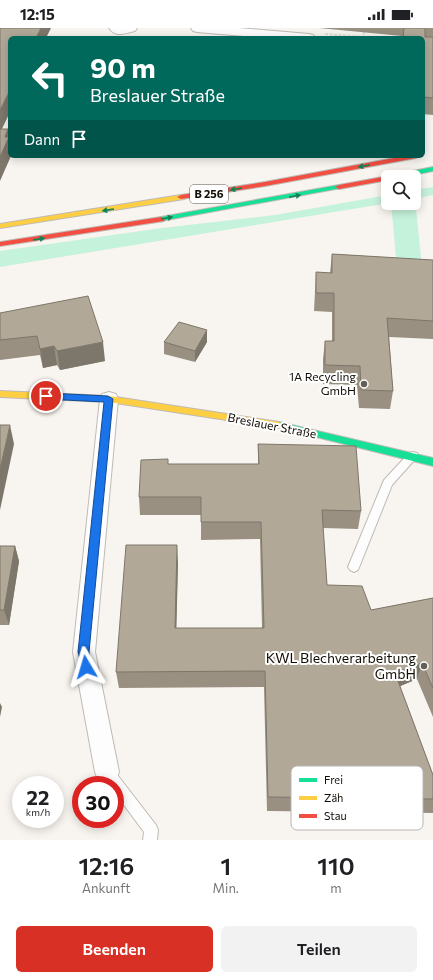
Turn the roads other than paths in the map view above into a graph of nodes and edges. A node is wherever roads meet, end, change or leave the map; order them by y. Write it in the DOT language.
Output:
graph roads {
  1 [pos="197,28"];
  2 [pos="287,36"];
  3 [pos="405,158"];
  4 [pos="433,169"];
  5 [pos="421,171"];
  6 [pos="381,179"];
  7 [pos="0,226"];
  8 [pos="0,244"];
  9 [pos="0,394"];
  10 [pos="108,399"];
  11 [pos="413,456"];
  12 [pos="433,462"];
  13 [pos="354,567"];
  14 [pos="107,772"];
  15 [pos="150,840"];
  1 -- 2 [label="street"];
  3 -- 7 [label="main road, B 256, one-way"];
  4 -- 5 [label="main road"];
  8 -- 6 [label="main road, B 256, one-way"];
  9 -- 10 [label="main road, Breslauer Straße"];
  10 -- 11 [label="main road, Breslauer Straße"];
  10 -- 14 [label="street"];
  11 -- 12 [label="main road, Breslauer Straße"];
  11 -- 13 [label="lane"];
  14 -- 15 [label="lane"];
}
